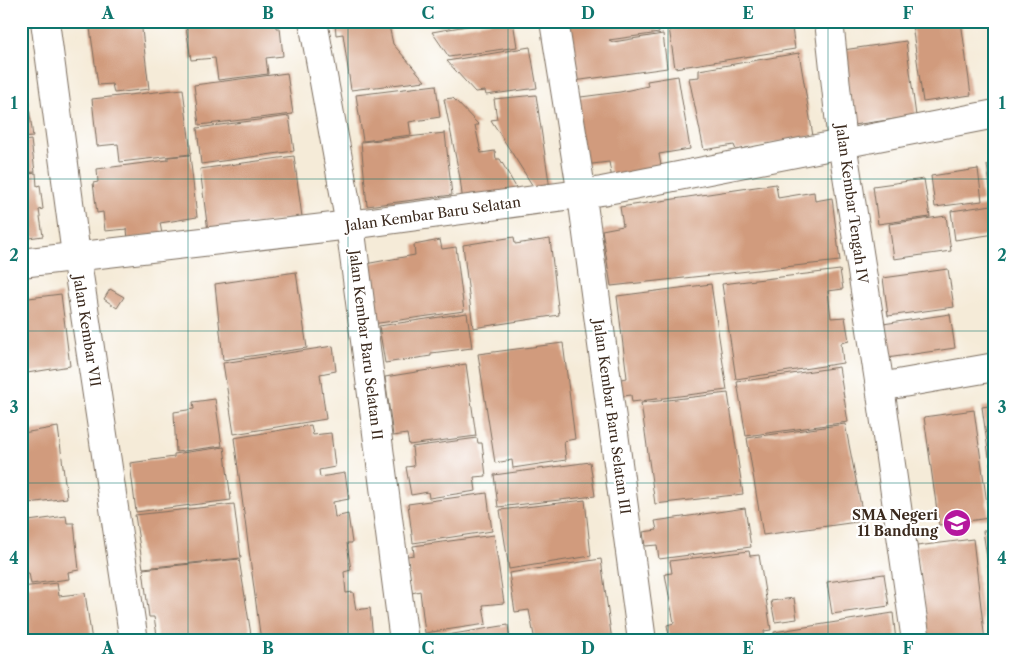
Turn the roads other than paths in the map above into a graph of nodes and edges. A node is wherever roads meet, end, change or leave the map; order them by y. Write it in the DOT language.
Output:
graph roads {
  1 [pos="45,21"];
  2 [pos="313,21"];
  3 [pos="554,21"];
  4 [pos="830,21"];
  5 [pos="995,114"];
  6 [pos="842,143"];
  7 [pos="581,194"];
  8 [pos="350,225"];
  9 [pos="76,255"];
  10 [pos="21,263"];
  11 [pos="995,367"];
  12 [pos="880,387"];
  13 [pos="134,641"];
  14 [pos="404,641"];
  15 [pos="642,641"];
  16 [pos="916,641"];
  1 -- 9 [label="street, Jalan Kembar VII"];
  2 -- 8 [label="street, Jalan Kembar Baru Selatan II"];
  3 -- 7 [label="street, Jalan Kembar Baru Selatan III"];
  4 -- 6 [label="street, Jalan Kembar Tengah IV"];
  5 -- 6 [label="street, Jalan Kembar Baru Selatan"];
  6 -- 7 [label="street, Jalan Kembar Baru Selatan"];
  6 -- 12 [label="street, Jalan Kembar Tengah IV"];
  7 -- 8 [label="street, Jalan Kembar Baru Selatan"];
  7 -- 15 [label="street, Jalan Kembar Baru Selatan III"];
  8 -- 9 [label="street, Jalan Kembar Baru Selatan"];
  8 -- 14 [label="street, Jalan Kembar Baru Selatan II"];
  9 -- 10 [label="street, Jalan Kembar Baru Selatan"];
  9 -- 13 [label="street, Jalan Kembar VII"];
  11 -- 12 [label="street"];
  12 -- 16 [label="street, Jalan Kembar Tengah IV"];
}
